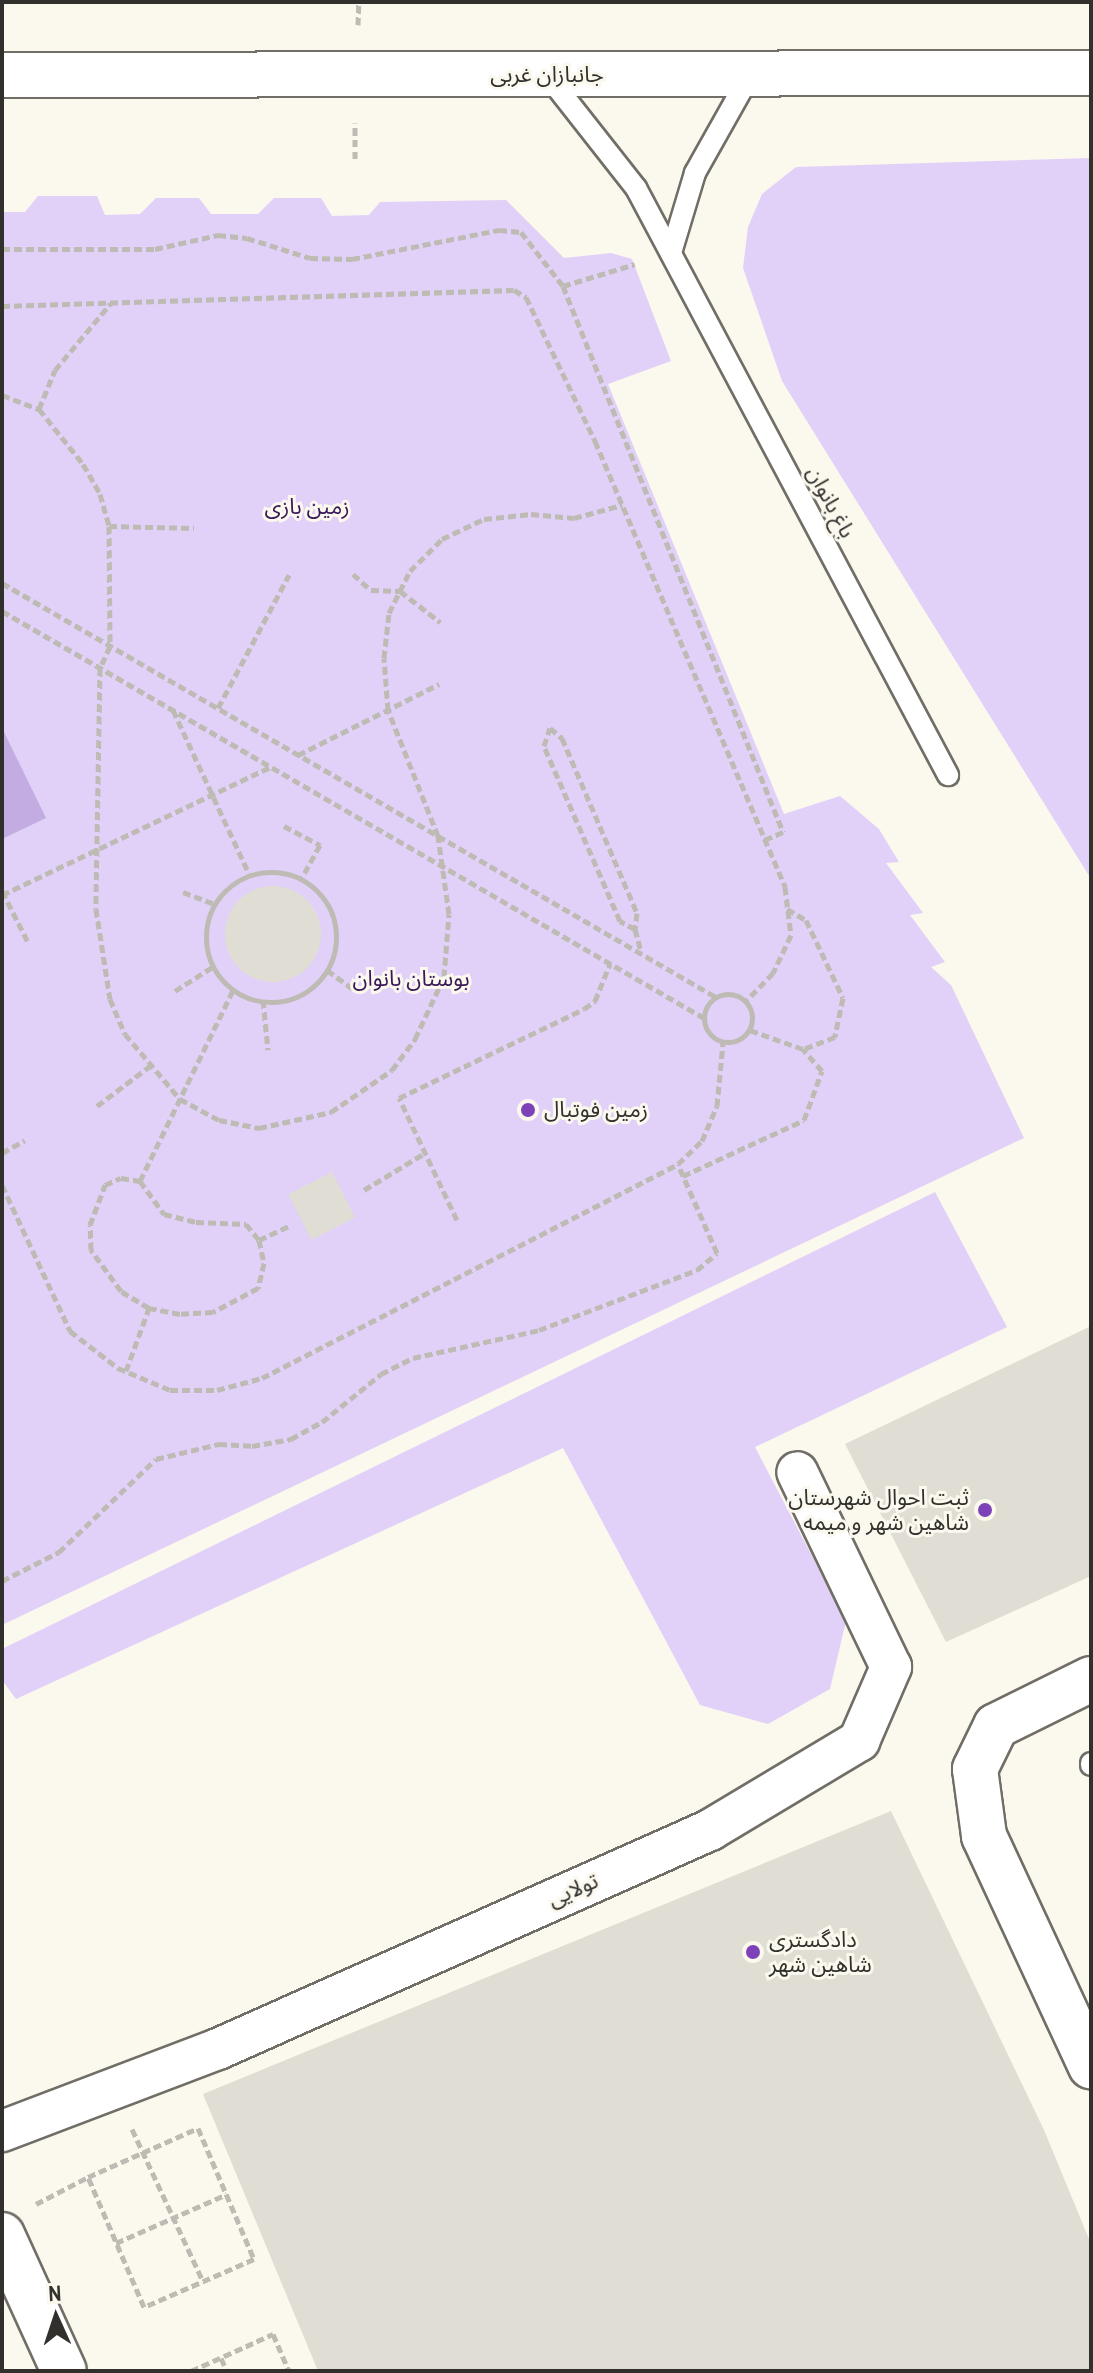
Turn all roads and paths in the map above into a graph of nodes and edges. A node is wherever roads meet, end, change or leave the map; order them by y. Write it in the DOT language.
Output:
graph roads {
  1 [pos="1091,73"];
  2 [pos="2,75"];
  3 [pos="547,75"];
  4 [pos="750,75"];
  5 [pos="2,249"];
  6 [pos="671,253"];
  7 [pos="563,286"];
  8 [pos="112,302"];
  9 [pos="2,306"];
  10 [pos="2,395"];
  11 [pos="39,409"];
  12 [pos="622,505"];
  13 [pos="109,526"];
  14 [pos="194,528"];
  15 [pos="353,574"];
  16 [pos="289,575"];
  17 [pos="2,583"];
  18 [pos="400,591"];
  19 [pos="2,611"];
  20 [pos="440,622"];
  21 [pos="110,646"];
  22 [pos="100,668"];
  23 [pos="439,684"];
  24 [pos="217,709"];
  25 [pos="173,710"];
  26 [pos="388,710"];
  27 [pos="298,755"];
  28 [pos="271,767"];
  29 [pos="948,775"];
  30 [pos="212,795"];
  31 [pos="284,826"];
  32 [pos="438,836"];
  33 [pos="764,840"];
  34 [pos="101,848"];
  35 [pos="443,867"];
  36 [pos="250,876"];
  37 [pos="301,879"];
  38 [pos="183,892"];
  39 [pos="3,893"];
  40 [pos="215,904"];
  41 [pos="787,909"];
  42 [pos="635,929"];
  43 [pos="28,942"];
  44 [pos="641,953"];
  45 [pos="610,964"];
  46 [pos="214,966"];
  47 [pos="327,970"];
  48 [pos="233,990"];
  49 [pos="355,990"];
  50 [pos="175,991"];
  51 [pos="716,997"];
  52 [pos="263,1000"];
  53 [pos="746,1001"];
  54 [pos="704,1018"];
  55 [pos="750,1030"];
  56 [pos="723,1042"];
  57 [pos="803,1049"];
  58 [pos="268,1050"];
  59 [pos="150,1066"];
  60 [pos="180,1099"];
  61 [pos="97,1106"];
  62 [pos="25,1140"];
  63 [pos="2,1153"];
  64 [pos="425,1153"];
  65 [pos="678,1164"];
  66 [pos="683,1176"];
  67 [pos="140,1181"];
  68 [pos="2,1185"];
  69 [pos="364,1190"];
  70 [pos="457,1220"];
  71 [pos="289,1226"];
  72 [pos="259,1240"];
  73 [pos="149,1308"];
  74 [pos="126,1371"];
  75 [pos="797,1472"];
  76 [pos="2,1581"];
  77 [pos="1091,1679"];
  78 [pos="1088,2055"];
  79 [pos="2,2131"];
  80 [pos="144,2152"];
  81 [pos="88,2177"];
  82 [pos="227,2194"];
  83 [pos="173,2218"];
  84 [pos="14,2222"];
  85 [pos="116,2243"];
  86 [pos="203,2281"];
  87 [pos="221,2358"];
  88 [pos="64,2371"];
  89 [pos="191,2371"];
  90 [pos="227,2371"];
  91 [pos="289,2371"];
  1 -- 4 [label="main road, جانبازان غربی"];
  2 -- 3 [label="main road, جانبازان غربی"];
  3 -- 4 [label="main road, جانبازان غربی"];
  3 -- 6 [label="lane, باغ بانوان"];
  4 -- 6 [label="lane"];
  5 -- 7 [label="path"];
  6 -- 7 [label="path"];
  6 -- 29 [label="lane, باغ بانوان"];
  7 -- 33 [label="path"];
  8 -- 9 [label="path"];
  8 -- 11 [label="path"];
  8 -- 12 [label="path"];
  10 -- 11 [label="path"];
  11 -- 13 [label="path"];
  12 -- 18 [label="path"];
  12 -- 33 [label="path"];
  13 -- 14 [label="path"];
  13 -- 21 [label="path"];
  15 -- 18 [label="path"];
  16 -- 24 [label="path"];
  17 -- 21 [label="path"];
  18 -- 20 [label="path"];
  18 -- 26 [label="path"];
  19 -- 22 [label="path"];
  21 -- 22 [label="path"];
  21 -- 24 [label="path"];
  22 -- 25 [label="path"];
  22 -- 34 [label="path"];
  23 -- 26 [label="path"];
  24 -- 27 [label="path"];
  25 -- 28 [label="path"];
  25 -- 30 [label="path"];
  26 -- 27 [label="path"];
  26 -- 32 [label="path"];
  27 -- 32 [label="path"];
  28 -- 30 [label="path"];
  28 -- 35 [label="path"];
  30 -- 34 [label="path"];
  30 -- 36 [label="path"];
  31 -- 37 [label="path"];
  32 -- 35 [label="path"];
  32 -- 44 [label="path"];
  33 -- 41 [label="path"];
  34 -- 39 [label="path"];
  34 -- 59 [label="path"];
  35 -- 45 [label="path"];
  35 -- 60 [label="path"];
  36 -- 37 [label="path"];
  36 -- 40 [label="path"];
  37 -- 47 [label="path"];
  38 -- 40 [label="path"];
  39 -- 43 [label="path"];
  40 -- 46 [label="path"];
  41 -- 53 [label="path"];
  41 -- 57 [label="path"];
  42 -- 42 [label="path"];
  42 -- 44 [label="path"];
  44 -- 51 [label="path"];
  45 -- 54 [label="path"];
  45 -- 64 [label="path"];
  46 -- 48 [label="path"];
  46 -- 50 [label="path"];
  47 -- 49 [label="path"];
  47 -- 52 [label="path"];
  48 -- 52 [label="path"];
  48 -- 60 [label="path"];
  51 -- 53 [label="path"];
  51 -- 54 [label="path"];
  52 -- 58 [label="path"];
  53 -- 55 [label="path"];
  54 -- 56 [label="path"];
  55 -- 56 [label="path"];
  55 -- 57 [label="path"];
  56 -- 65 [label="path"];
  57 -- 66 [label="path"];
  59 -- 60 [label="path"];
  59 -- 61 [label="path"];
  60 -- 67 [label="path"];
  62 -- 63 [label="path"];
  64 -- 69 [label="path"];
  64 -- 70 [label="path"];
  65 -- 66 [label="path"];
  65 -- 74 [label="path"];
  66 -- 76 [label="path"];
  67 -- 72 [label="path"];
  67 -- 73 [label="path"];
  68 -- 74 [label="path"];
  71 -- 72 [label="path"];
  72 -- 73 [label="path"];
  73 -- 74 [label="path"];
  75 -- 79 [label="street, تولایی"];
  77 -- 78 [label="main road"];
  80 -- 81 [label="path"];
  80 -- 82 [label="path"];
  80 -- 83 [label="path"];
  81 -- 84 [label="path"];
  81 -- 85 [label="path"];
  82 -- 83 [label="path"];
  82 -- 86 [label="path"];
  83 -- 85 [label="path"];
  83 -- 86 [label="path"];
  84 -- 88 [label="main road"];
  85 -- 86 [label="path"];
  87 -- 89 [label="path"];
  87 -- 90 [label="path"];
  87 -- 91 [label="path"];
}
